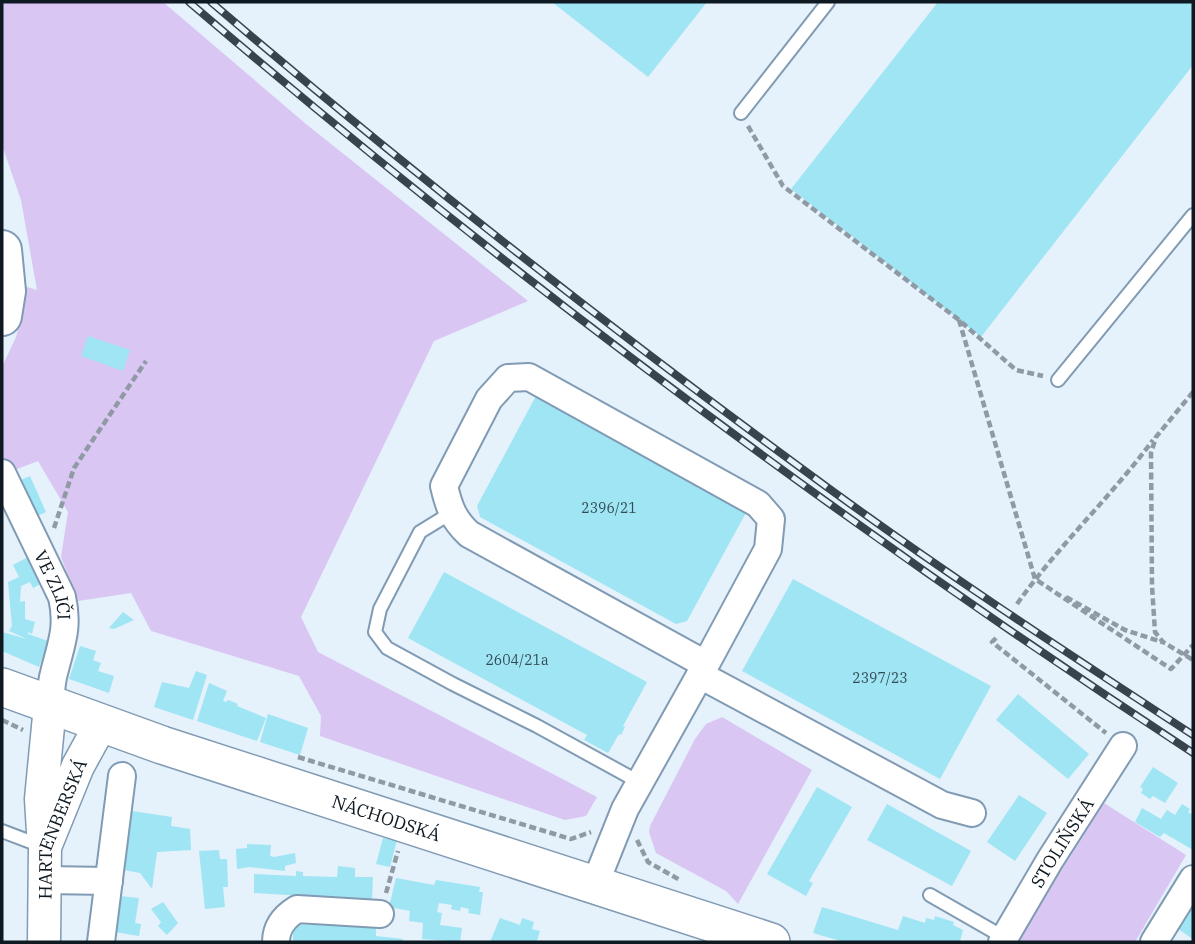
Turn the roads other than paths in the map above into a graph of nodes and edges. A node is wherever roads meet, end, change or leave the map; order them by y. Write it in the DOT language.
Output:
graph roads {
  1 [pos="828,2"];
  2 [pos="741,113"];
  3 [pos="1193,215"];
  4 [pos="2,250"];
  5 [pos="2,316"];
  6 [pos="1058,380"];
  7 [pos="2,473"];
  8 [pos="451,513"];
  9 [pos="702,669"];
  10 [pos="2,687"];
  11 [pos="50,706"];
  12 [pos="102,724"];
  13 [pos="1123,746"];
  14 [pos="122,776"];
  15 [pos="639,782"];
  16 [pos="972,813"];
  17 [pos="2,831"];
  18 [pos="44,847"];
  19 [pos="1193,879"];
  20 [pos="45,880"];
  21 [pos="109,881"];
  22 [pos="595,884"];
  23 [pos="930,895"];
  24 [pos="380,914"];
  25 [pos="1003,940"];
  26 [pos="44,942"];
  27 [pos="101,942"];
  28 [pos="276,942"];
  29 [pos="771,942"];
  30 [pos="1154,942"];
  1 -- 2 [label="lane"];
  3 -- 6 [label="lane"];
  4 -- 5 [label="highway"];
  7 -- 11 [label="street, VE ZLIČI"];
  8 -- 9 [label="street"];
  8 -- 9 [label="street"];
  8 -- 15 [label="lane"];
  9 -- 15 [label="street"];
  9 -- 16 [label="street"];
  10 -- 11 [label="main road, NÁCHODSKÁ"];
  11 -- 12 [label="main road, NÁCHODSKÁ"];
  11 -- 18 [label="street"];
  12 -- 18 [label="street, HARTENBERSKÁ"];
  12 -- 22 [label="main road, NÁCHODSKÁ"];
  13 -- 25 [label="street, STOLIŇSKÁ"];
  14 -- 21 [label="street"];
  15 -- 22 [label="street"];
  17 -- 18 [label="lane"];
  18 -- 20 [label="street, HARTENBERSKÁ"];
  19 -- 30 [label="street"];
  20 -- 21 [label="street"];
  20 -- 26 [label="street, HARTENBERSKÁ"];
  21 -- 27 [label="street"];
  22 -- 29 [label="main road, NÁCHODSKÁ"];
  23 -- 25 [label="lane"];
  24 -- 28 [label="street"];
}
